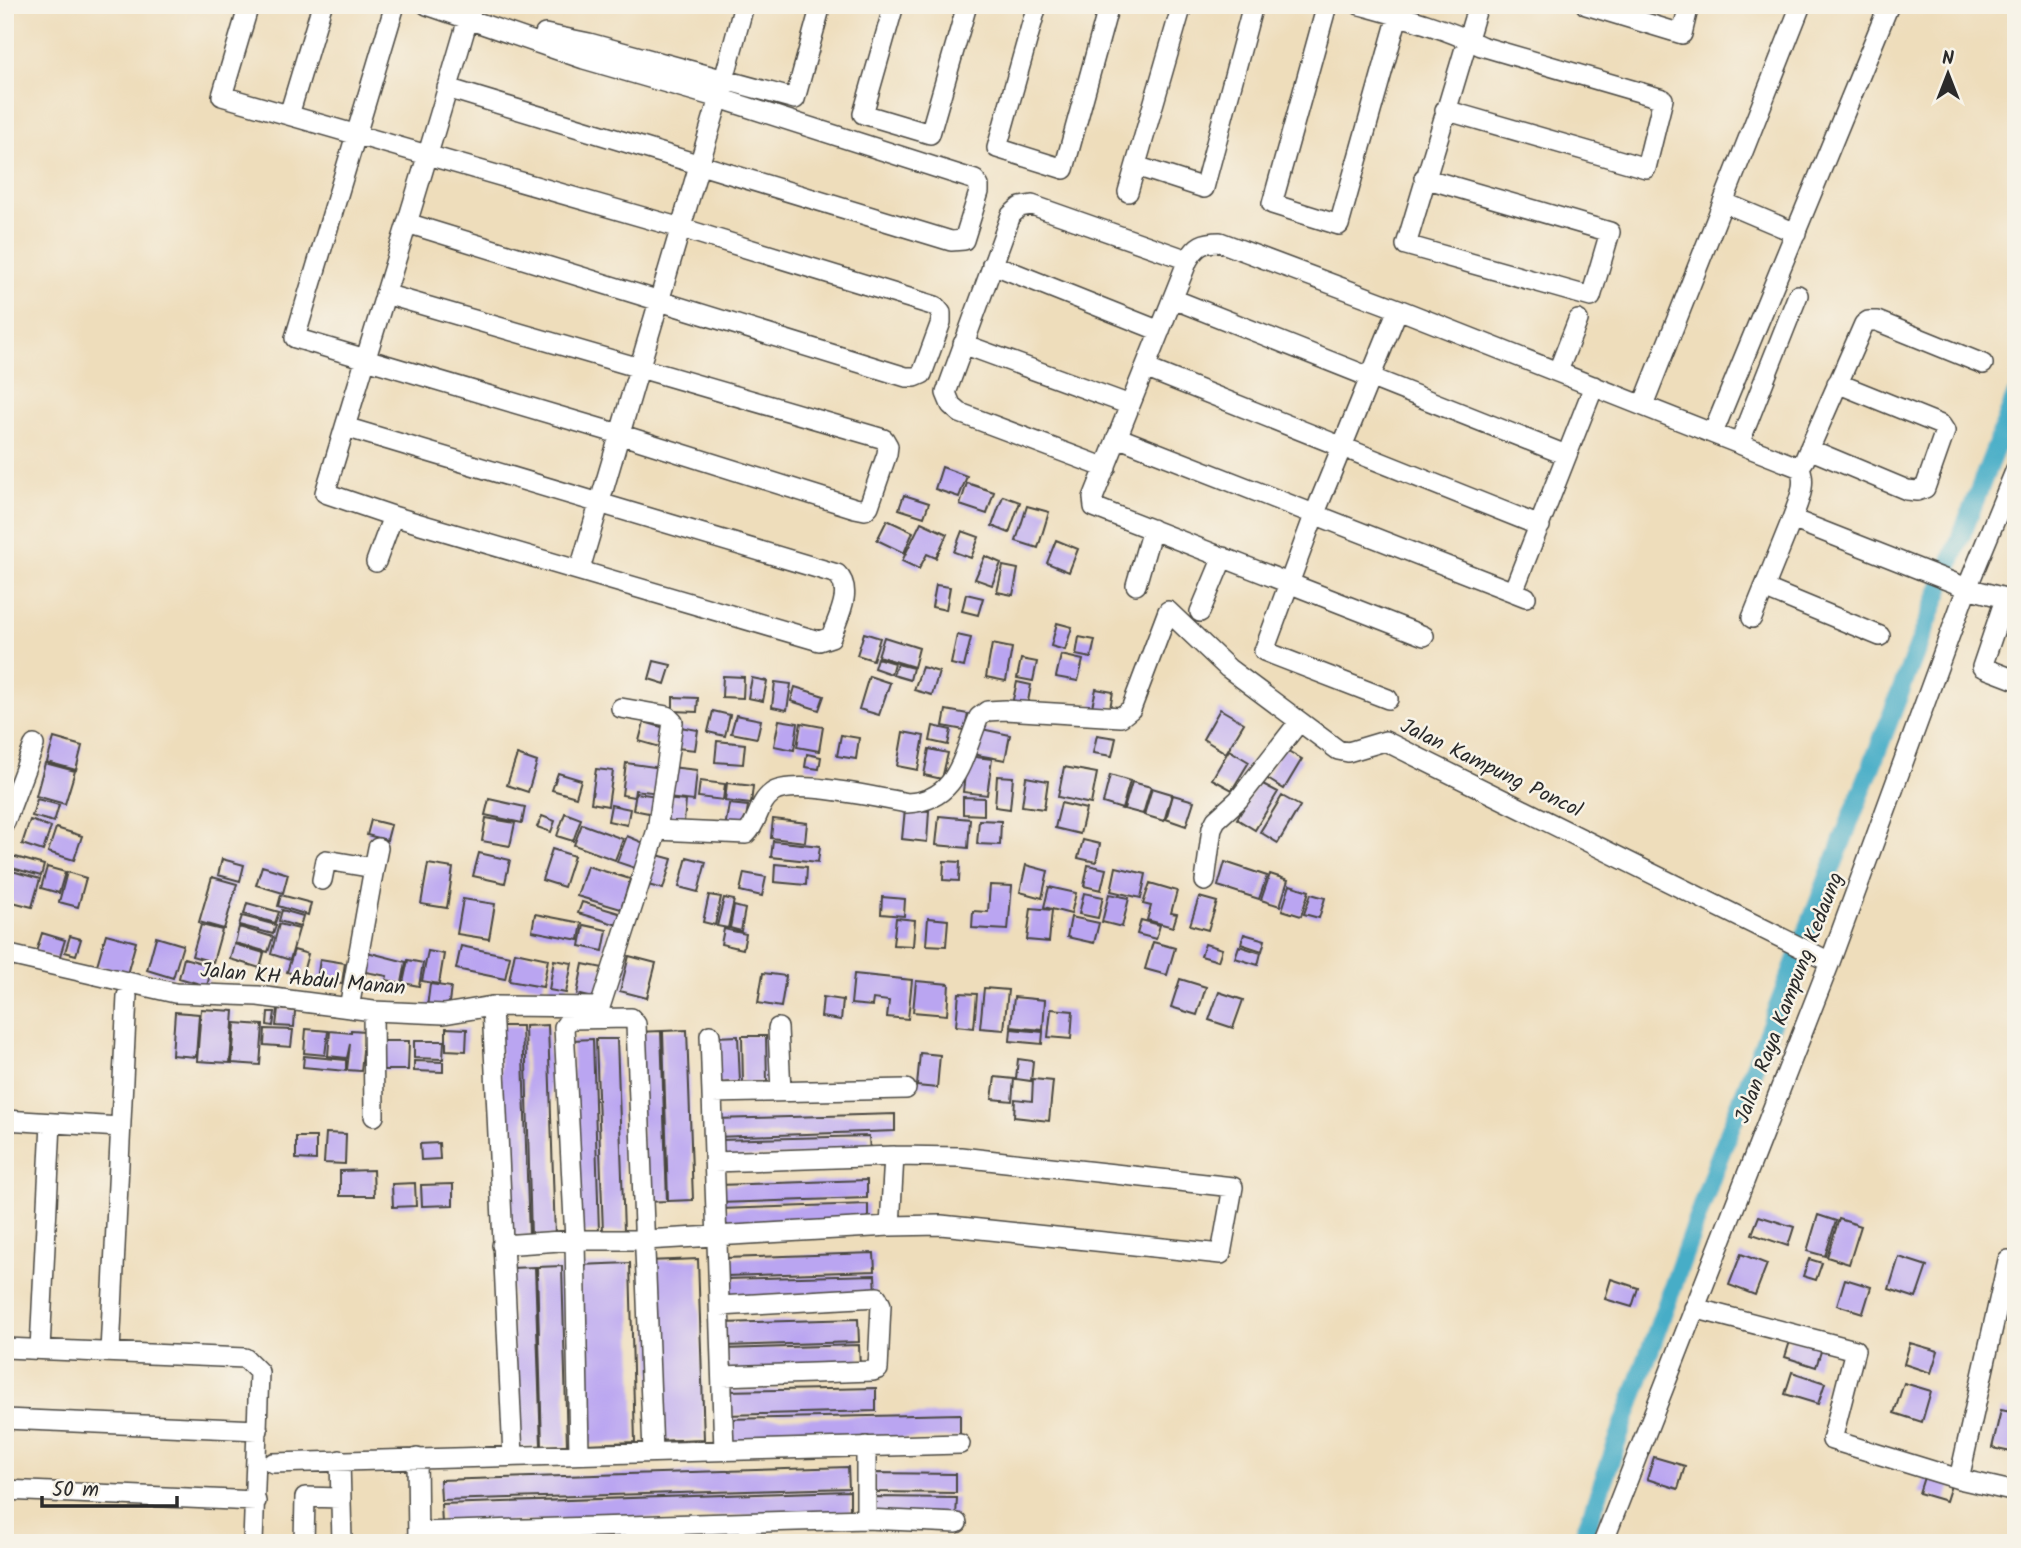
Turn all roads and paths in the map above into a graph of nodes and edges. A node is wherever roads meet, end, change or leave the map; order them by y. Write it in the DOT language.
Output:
graph roads {
  1 [pos="249,5"];
  2 [pos="322,5"];
  3 [pos="395,5"];
  4 [pos="427,5"];
  5 [pos="821,5"];
  6 [pos="894,5"];
  7 [pos="967,5"];
  8 [pos="1037,5"];
  9 [pos="1109,5"];
  10 [pos="1182,5"];
  11 [pos="1253,5"];
  12 [pos="1327,5"];
  13 [pos="1360,5"];
  14 [pos="1478,5"];
  15 [pos="1586,5"];
  16 [pos="1689,5"];
  17 [pos="1801,5"];
  18 [pos="1889,5"];
  19 [pos="743,6"];
  20 [pos="1400,10"];
  21 [pos="470,12"];
  22 [pos="1467,39"];
  23 [pos="725,78"];
  24 [pos="447,88"];
  25 [pos="719,98"];
  26 [pos="1445,110"];
  27 [pos="289,115"];
  28 [pos="356,135"];
  29 [pos="427,155"];
  30 [pos="699,166"];
  31 [pos="1136,166"];
  32 [pos="1424,177"];
  33 [pos="1128,192"];
  34 [pos="1723,202"];
  35 [pos="407,223"];
  36 [pos="681,228"];
  37 [pos="1796,233"];
  38 [pos="1188,260"];
  39 [pos="992,264"];
  40 [pos="385,294"];
  41 [pos="1798,295"];
  42 [pos="1173,299"];
  43 [pos="659,302"];
  44 [pos="1398,309"];
  45 [pos="1578,320"];
  46 [pos="1160,331"];
  47 [pos="963,344"];
  48 [pos="366,359"];
  49 [pos="1983,364"];
  50 [pos="639,367"];
  51 [pos="1145,368"];
  52 [pos="1558,371"];
  53 [pos="1370,376"];
  54 [pos="1838,383"];
  55 [pos="1594,386"];
  56 [pos="1130,405"];
  57 [pos="1643,405"];
  58 [pos="345,427"];
  59 [pos="1713,433"];
  60 [pos="619,434"];
  61 [pos="1117,437"];
  62 [pos="1739,444"];
  63 [pos="1344,446"];
  64 [pos="1809,449"];
  65 [pos="1566,455"];
  66 [pos="1106,468"];
  67 [pos="1800,468"];
  68 [pos="2016,469"];
  69 [pos="599,503"];
  70 [pos="1315,513"];
  71 [pos="393,516"];
  72 [pos="1792,519"];
  73 [pos="1540,526"];
  74 [pos="1152,529"];
  75 [pos="1223,557"];
  76 [pos="376,562"];
  77 [pos="580,569"];
  78 [pos="1288,583"];
  79 [pos="1136,585"];
  80 [pos="1963,587"];
  81 [pos="1764,588"];
  82 [pos="2011,600"];
  83 [pos="1200,612"];
  84 [pos="1752,618"];
  85 [pos="1424,636"];
  86 [pos="1880,636"];
  87 [pos="2016,680"];
  88 [pos="1388,699"];
  89 [pos="621,708"];
  90 [pos="1299,722"];
  91 [pos="34,745"];
  92 [pos="5,822"];
  93 [pos="657,830"];
  94 [pos="378,848"];
  95 [pos="374,868"];
  96 [pos="322,880"];
  97 [pos="1205,881"];
  98 [pos="5,954"];
  99 [pos="1824,960"];
  100 [pos="127,996"];
  101 [pos="492,1006"];
  102 [pos="349,1008"];
  103 [pos="373,1011"];
  104 [pos="778,1028"];
  105 [pos="710,1035"];
  106 [pos="906,1089"];
  107 [pos="781,1091"];
  108 [pos="712,1093"];
  109 [pos="374,1116"];
  110 [pos="5,1120"];
  111 [pos="51,1123"];
  112 [pos="120,1126"];
  113 [pos="894,1156"];
  114 [pos="714,1162"];
  115 [pos="890,1226"];
  116 [pos="715,1234"];
  117 [pos="575,1240"];
  118 [pos="645,1240"];
  119 [pos="502,1245"];
  120 [pos="2008,1260"];
  121 [pos="720,1306"];
  122 [pos="1694,1308"];
  123 [pos="5,1348"];
  124 [pos="40,1349"];
  125 [pos="110,1352"];
  126 [pos="722,1376"];
  127 [pos="5,1419"];
  128 [pos="258,1430"];
  129 [pos="960,1444"];
  130 [pos="866,1446"];
  131 [pos="724,1450"];
  132 [pos="653,1452"];
  133 [pos="579,1454"];
  134 [pos="513,1456"];
  135 [pos="417,1458"];
  136 [pos="340,1461"];
  137 [pos="273,1464"];
  138 [pos="1959,1479"];
  139 [pos="5,1490"];
  140 [pos="2016,1492"];
  141 [pos="340,1498"];
  142 [pos="256,1502"];
  143 [pos="866,1519"];
  144 [pos="957,1523"];
  145 [pos="419,1537"];
  146 [pos="253,1543"];
  147 [pos="304,1543"];
  148 [pos="342,1543"];
  149 [pos="1603,1543"];
  1 -- 27 [label="street"];
  2 -- 27 [label="street"];
  3 -- 28 [label="street"];
  4 -- 21 [label="street"];
  5 -- 23 [label="street"];
  6 -- 7 [label="street"];
  8 -- 9 [label="street"];
  10 -- 31 [label="street"];
  11 -- 31 [label="street"];
  12 -- 20 [label="street"];
  13 -- 20 [label="street"];
  14 -- 22 [label="street"];
  15 -- 16 [label="street"];
  17 -- 34 [label="street"];
  18 -- 37 [label="street"];
  19 -- 23 [label="street"];
  20 -- 22 [label="street"];
  21 -- 23 [label="street"];
  21 -- 24 [label="street"];
  21 -- 25 [label="street"];
  22 -- 26 [label="street"];
  22 -- 26 [label="street"];
  23 -- 25 [label="street"];
  24 -- 29 [label="street"];
  24 -- 30 [label="street"];
  25 -- 30 [label="street"];
  25 -- 30 [label="street"];
  26 -- 32 [label="street"];
  27 -- 28 [label="street"];
  28 -- 29 [label="street"];
  28 -- 48 [label="street"];
  29 -- 35 [label="street"];
  29 -- 36 [label="street"];
  30 -- 36 [label="street"];
  31 -- 33 [label="street"];
  32 -- 32 [label="street"];
  34 -- 37 [label="street"];
  34 -- 57 [label="street"];
  35 -- 40 [label="street"];
  35 -- 43 [label="street"];
  36 -- 43 [label="street"];
  36 -- 43 [label="street"];
  37 -- 59 [label="street"];
  38 -- 39 [label="street"];
  38 -- 42 [label="street"];
  38 -- 44 [label="street"];
  39 -- 46 [label="street"];
  39 -- 47 [label="street"];
  40 -- 48 [label="street"];
  40 -- 50 [label="street"];
  41 -- 62 [label="street"];
  42 -- 46 [label="street"];
  42 -- 53 [label="street"];
  43 -- 50 [label="street"];
  44 -- 52 [label="street"];
  44 -- 53 [label="street"];
  45 -- 52 [label="street"];
  46 -- 51 [label="street"];
  47 -- 56 [label="street"];
  47 -- 66 [label="street"];
  48 -- 58 [label="street"];
  48 -- 60 [label="street"];
  49 -- 54 [label="street"];
  50 -- 60 [label="street"];
  50 -- 60 [label="street"];
  51 -- 56 [label="street"];
  51 -- 63 [label="street"];
  52 -- 55 [label="street"];
  53 -- 63 [label="street"];
  53 -- 65 [label="street"];
  54 -- 64 [label="street"];
  54 -- 64 [label="street"];
  55 -- 57 [label="street"];
  55 -- 65 [label="street"];
  56 -- 61 [label="street"];
  57 -- 59 [label="street"];
  58 -- 69 [label="street"];
  58 -- 71 [label="street"];
  59 -- 62 [label="street"];
  60 -- 69 [label="street"];
  61 -- 66 [label="street"];
  61 -- 70 [label="street"];
  62 -- 67 [label="street"];
  63 -- 70 [label="street"];
  63 -- 73 [label="street"];
  64 -- 67 [label="street"];
  65 -- 73 [label="street"];
  66 -- 74 [label="street"];
  67 -- 72 [label="street"];
  68 -- 80 [label="street, Jalan Raya Kampung Kedaung"];
  69 -- 77 [label="street"];
  69 -- 77 [label="street"];
  70 -- 73 [label="street"];
  70 -- 78 [label="street"];
  71 -- 76 [label="street"];
  71 -- 77 [label="street"];
  72 -- 80 [label="street"];
  72 -- 81 [label="street"];
  74 -- 75 [label="street"];
  74 -- 79 [label="street"];
  75 -- 78 [label="street"];
  75 -- 83 [label="street"];
  78 -- 85 [label="street"];
  78 -- 88 [label="street"];
  80 -- 82 [label="street"];
  80 -- 99 [label="street, Jalan Raya Kampung Kedaung"];
  81 -- 84 [label="street"];
  81 -- 86 [label="street"];
  82 -- 87 [label="street"];
  89 -- 93 [label="street"];
  90 -- 93 [label="street, Jalan Kampung Poncol"];
  90 -- 97 [label="street"];
  90 -- 99 [label="street, Jalan Kampung Poncol"];
  91 -- 92 [label="street"];
  93 -- 101 [label="street, Jalan KH Abdul Manan"];
  94 -- 95 [label="street"];
  95 -- 96 [label="street"];
  95 -- 102 [label="street"];
  98 -- 102 [label="street, Jalan KH Abdul Manan"];
  99 -- 122 [label="street, Jalan Raya Kampung Kedaung"];
  100 -- 112 [label="street"];
  101 -- 103 [label="street, Jalan KH Abdul Manan"];
  101 -- 119 [label="street"];
  102 -- 103 [label="street, Jalan KH Abdul Manan"];
  103 -- 109 [label="street"];
  104 -- 107 [label="street"];
  105 -- 108 [label="street"];
  106 -- 107 [label="street"];
  107 -- 108 [label="street"];
  108 -- 114 [label="street"];
  110 -- 111 [label="street"];
  111 -- 112 [label="street"];
  111 -- 124 [label="street"];
  112 -- 125 [label="street"];
  113 -- 114 [label="street"];
  113 -- 115 [label="street"];
  113 -- 115 [label="street"];
  114 -- 116 [label="street"];
  115 -- 116 [label="street"];
  116 -- 118 [label="street"];
  116 -- 121 [label="street"];
  117 -- 118 [label="street"];
  117 -- 118 [label="street"];
  117 -- 119 [label="street"];
  117 -- 133 [label="street"];
  118 -- 132 [label="street"];
  119 -- 134 [label="street"];
  120 -- 138 [label="street"];
  121 -- 126 [label="street"];
  121 -- 126 [label="street"];
  122 -- 138 [label="street"];
  122 -- 149 [label="street, Jalan Raya Kampung Kedaung"];
  123 -- 124 [label="street"];
  124 -- 125 [label="street"];
  125 -- 128 [label="street"];
  126 -- 131 [label="street"];
  127 -- 128 [label="street"];
  128 -- 142 [label="street"];
  129 -- 130 [label="street"];
  130 -- 131 [label="street"];
  130 -- 143 [label="street"];
  131 -- 132 [label="street"];
  132 -- 133 [label="street"];
  133 -- 134 [label="street"];
  134 -- 135 [label="street"];
  135 -- 136 [label="street"];
  135 -- 145 [label="street"];
  136 -- 137 [label="street"];
  136 -- 141 [label="street"];
  138 -- 140 [label="street"];
  139 -- 142 [label="street"];
  141 -- 147 [label="street"];
  141 -- 148 [label="street"];
  142 -- 146 [label="street"];
  143 -- 144 [label="street"];
  143 -- 145 [label="street"];
}
